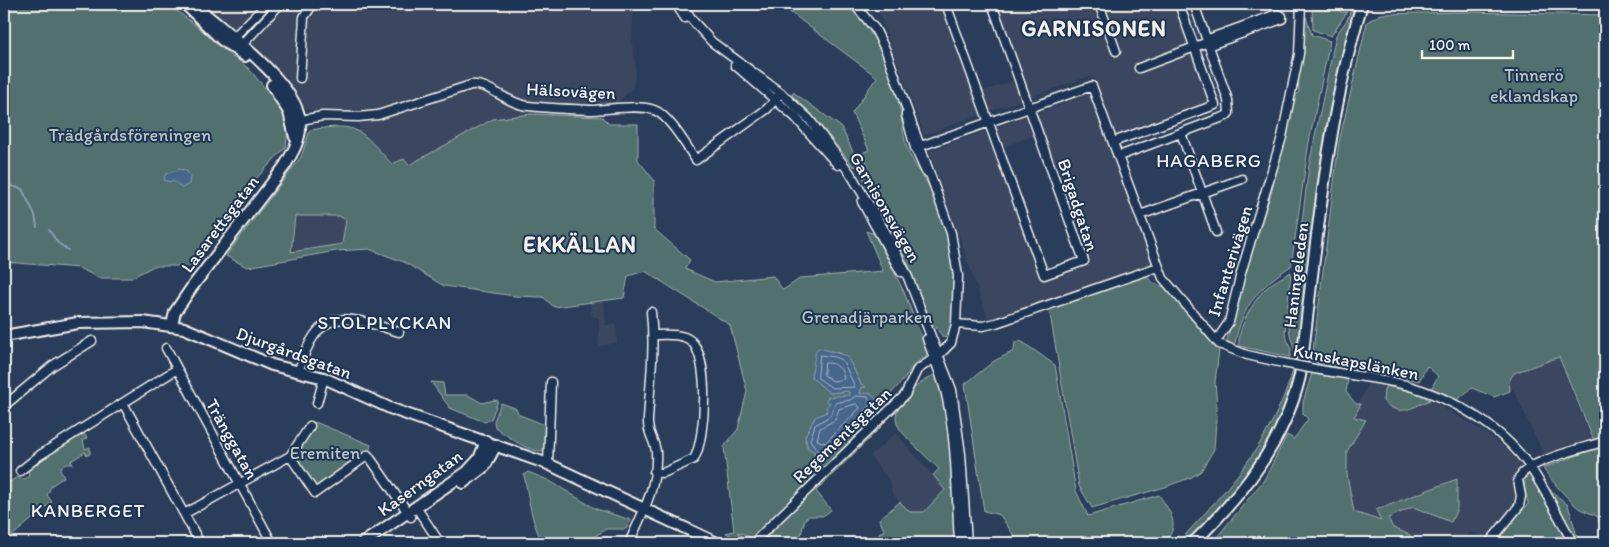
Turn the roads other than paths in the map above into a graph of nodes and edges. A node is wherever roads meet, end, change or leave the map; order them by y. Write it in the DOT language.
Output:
graph roads {
  1 [pos="267,4"];
  2 [pos="280,4"];
  3 [pos="303,4"];
  4 [pos="653,4"];
  5 [pos="669,4"];
  6 [pos="676,4"];
  7 [pos="682,4"];
  8 [pos="854,4"];
  9 [pos="946,4"];
  10 [pos="992,4"];
  11 [pos="1099,4"];
  12 [pos="1179,4"];
  13 [pos="1194,4"];
  14 [pos="1301,4"];
  15 [pos="1362,4"];
  16 [pos="191,5"];
  17 [pos="202,18"];
  18 [pos="1226,36"];
  19 [pos="233,37"];
  20 [pos="1208,42"];
  21 [pos="239,47"];
  22 [pos="1194,47"];
  23 [pos="1116,51"];
  24 [pos="1139,68"];
  25 [pos="300,78"];
  26 [pos="781,93"];
  27 [pos="775,100"];
  28 [pos="1228,100"];
  29 [pos="1215,105"];
  30 [pos="1028,107"];
  31 [pos="296,121"];
  32 [pos="988,121"];
  33 [pos="1181,133"];
  34 [pos="1113,142"];
  35 [pos="917,147"];
  36 [pos="1119,156"];
  37 [pos="1242,179"];
  38 [pos="1202,193"];
  39 [pos="1140,215"];
  40 [pos="1216,232"];
  41 [pos="1158,267"];
  42 [pos="651,312"];
  43 [pos="956,324"];
  44 [pos="172,325"];
  45 [pos="399,332"];
  46 [pos="653,335"];
  47 [pos="4,336"];
  48 [pos="92,341"];
  49 [pos="1216,341"];
  50 [pos="166,348"];
  51 [pos="937,357"];
  52 [pos="177,369"];
  53 [pos="299,370"];
  54 [pos="324,378"];
  55 [pos="551,382"];
  56 [pos="123,403"];
  57 [pos="317,403"];
  58 [pos="4,406"];
  59 [pos="310,426"];
  60 [pos="1605,441"];
  61 [pos="491,443"];
  62 [pos="290,456"];
  63 [pos="548,464"];
  64 [pos="1530,467"];
  65 [pos="20,471"];
  66 [pos="654,472"];
  67 [pos="240,484"];
  68 [pos="646,508"];
  69 [pos="413,512"];
  70 [pos="184,514"];
  71 [pos="1210,526"];
  72 [pos="758,538"];
  73 [pos="200,543"];
  74 [pos="272,543"];
  75 [pos="363,543"];
  76 [pos="372,543"];
  77 [pos="440,543"];
  78 [pos="629,543"];
  79 [pos="717,543"];
  80 [pos="725,543"];
  81 [pos="959,543"];
  82 [pos="967,543"];
  83 [pos="1193,543"];
  84 [pos="1199,543"];
  85 [pos="1489,543"];
  86 [pos="1573,543"];
  1 -- 19 [label="street"];
  2 -- 21 [label="street"];
  3 -- 25 [label="street"];
  4 -- 5 [label="street"];
  6 -- 27 [label="street, Garnisonsvägen"];
  7 -- 26 [label="street, Garnisonsvägen"];
  8 -- 35 [label="street, Regementsgatan"];
  9 -- 32 [label="street, Brigadgatan"];
  10 -- 30 [label="street, Brigadgatan"];
  11 -- 23 [label="street"];
  12 -- 22 [label="street"];
  13 -- 20 [label="street"];
  14 -- 49 [label="street, Infanterivägen"];
  15 -- 71 [label="main road, Haningeleden"];
  16 -- 17 [label="main road"];
  16 -- 19 [label="main road"];
  17 -- 19 [label="street"];
  17 -- 21 [label="main road"];
  18 -- 18 [label="street"];
  18 -- 20 [label="street"];
  19 -- 21 [label="main road"];
  20 -- 22 [label="street"];
  20 -- 28 [label="street"];
  21 -- 31 [label="main road"];
  22 -- 24 [label="street"];
  22 -- 29 [label="street"];
  26 -- 27 [label="street, Hälsovägen"];
  26 -- 51 [label="street, Garnisonsvägen"];
  27 -- 31 [label="street, Hälsovägen"];
  27 -- 51 [label="street, Garnisonsvägen"];
  28 -- 29 [label="street"];
  28 -- 33 [label="street"];
  29 -- 34 [label="street"];
  30 -- 32 [label="street"];
  30 -- 32 [label="street, Brigadgatan"];
  30 -- 34 [label="street"];
  31 -- 44 [label="main road, Lasarettsgatan"];
  32 -- 35 [label="street"];
  33 -- 36 [label="street"];
  33 -- 38 [label="street"];
  34 -- 36 [label="street, Infanterivägen"];
  35 -- 43 [label="street, Regementsgatan"];
  36 -- 39 [label="street, Infanterivägen"];
  37 -- 38 [label="street"];
  38 -- 39 [label="street"];
  38 -- 40 [label="street"];
  39 -- 41 [label="street, Infanterivägen"];
  41 -- 43 [label="street"];
  41 -- 49 [label="street, Infanterivägen"];
  42 -- 46 [label="street"];
  43 -- 51 [label="street, Regementsgatan"];
  44 -- 47 [label="main road, Djurgårdsgatan"];
  44 -- 53 [label="main road, Djurgårdsgatan"];
  45 -- 53 [label="street"];
  46 -- 66 [label="street"];
  46 -- 66 [label="street"];
  48 -- 58 [label="street"];
  49 -- 64 [label="street, Kunskapslänken, bridge"];
  50 -- 52 [label="street, Tränggatan"];
  51 -- 72 [label="street, Regementsgatan"];
  51 -- 81 [label="street, Garnisonsvägen"];
  51 -- 82 [label="street, Garnisonsvägen"];
  52 -- 56 [label="street"];
  52 -- 67 [label="street, Tränggatan"];
  53 -- 54 [label="main road, Djurgårdsgatan"];
  54 -- 57 [label="street"];
  54 -- 61 [label="main road, Djurgårdsgatan"];
  55 -- 63 [label="street"];
  56 -- 65 [label="street"];
  56 -- 70 [label="street"];
  59 -- 62 [label="street"];
  60 -- 64 [label="street"];
  61 -- 63 [label="main road, Djurgårdsgatan"];
  61 -- 69 [label="main road, Kaserngatan"];
  62 -- 67 [label="street"];
  62 -- 69 [label="street"];
  63 -- 68 [label="main road, Djurgårdsgatan"];
  64 -- 85 [label="street"];
  64 -- 86 [label="street, Kunskapslänken"];
  66 -- 68 [label="street"];
  67 -- 70 [label="street"];
  67 -- 74 [label="street, Tränggatan"];
  68 -- 78 [label="street"];
  68 -- 79 [label="main road, Djurgårdsgatan"];
  68 -- 80 [label="main road, Djurgårdsgatan"];
  69 -- 75 [label="main road, Kaserngatan"];
  69 -- 76 [label="main road, Kaserngatan"];
  69 -- 77 [label="street"];
  70 -- 73 [label="street"];
  71 -- 83 [label="main road, Haningeleden"];
  71 -- 84 [label="main road, Haningeleden"];
}
